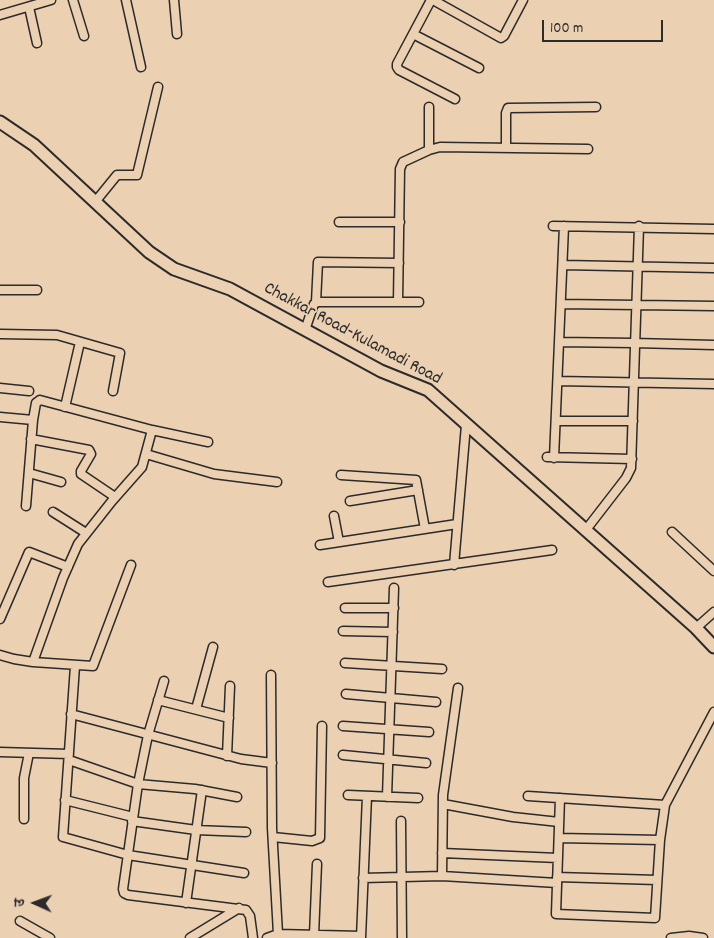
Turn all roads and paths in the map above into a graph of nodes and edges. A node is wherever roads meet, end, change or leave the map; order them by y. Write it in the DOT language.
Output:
graph roads {
  1 [pos="51,0"];
  2 [pos="73,0"];
  3 [pos="126,0"];
  4 [pos="174,0"];
  5 [pos="432,0"];
  6 [pos="520,1"];
  7 [pos="29,7"];
  8 [pos="0,15"];
  9 [pos="177,34"];
  10 [pos="413,34"];
  11 [pos="84,36"];
  12 [pos="38,43"];
  13 [pos="141,67"];
  14 [pos="479,68"];
  15 [pos="158,87"];
  16 [pos="455,99"];
  17 [pos="429,107"];
  18 [pos="596,107"];
  19 [pos="0,122"];
  20 [pos="506,147"];
  21 [pos="588,149"];
  22 [pos="429,150"];
  23 [pos="95,202"];
  24 [pos="340,222"];
  25 [pos="400,222"];
  26 [pos="553,226"];
  27 [pos="564,226"];
  28 [pos="638,226"];
  29 [pos="714,229"];
  30 [pos="399,262"];
  31 [pos="563,265"];
  32 [pos="637,267"];
  33 [pos="714,268"];
  34 [pos="0,290"];
  35 [pos="37,290"];
  36 [pos="316,302"];
  37 [pos="398,302"];
  38 [pos="419,302"];
  39 [pos="561,304"];
  40 [pos="635,304"];
  41 [pos="714,306"];
  42 [pos="306,330"];
  43 [pos="0,334"];
  44 [pos="80,342"];
  45 [pos="559,342"];
  46 [pos="634,343"];
  47 [pos="714,346"];
  48 [pos="558,381"];
  49 [pos="634,383"];
  50 [pos="714,384"];
  51 [pos="0,388"];
  52 [pos="28,391"];
  53 [pos="113,391"];
  54 [pos="65,407"];
  55 [pos="0,417"];
  56 [pos="29,420"];
  57 [pos="556,421"];
  58 [pos="633,421"];
  59 [pos="466,424"];
  60 [pos="152,430"];
  61 [pos="31,439"];
  62 [pos="208,442"];
  63 [pos="146,454"];
  64 [pos="632,459"];
  65 [pos="30,473"];
  66 [pos="341,475"];
  67 [pos="61,482"];
  68 [pos="278,482"];
  69 [pos="418,490"];
  70 [pos="115,497"];
  71 [pos="350,501"];
  72 [pos="26,506"];
  73 [pos="53,512"];
  74 [pos="334,516"];
  75 [pos="457,524"];
  76 [pos="425,529"];
  77 [pos="585,531"];
  78 [pos="672,532"];
  79 [pos="86,533"];
  80 [pos="338,542"];
  81 [pos="320,545"];
  82 [pos="552,550"];
  83 [pos="130,565"];
  84 [pos="454,565"];
  85 [pos="68,567"];
  86 [pos="714,571"];
  87 [pos="328,582"];
  88 [pos="394,588"];
  89 [pos="345,608"];
  90 [pos="394,608"];
  91 [pos="714,612"];
  92 [pos="0,619"];
  93 [pos="696,628"];
  94 [pos="343,631"];
  95 [pos="393,632"];
  96 [pos="213,647"];
  97 [pos="714,647"];
  98 [pos="0,655"];
  99 [pos="33,662"];
  100 [pos="345,663"];
  101 [pos="392,665"];
  102 [pos="75,666"];
  103 [pos="442,669"];
  104 [pos="271,675"];
  105 [pos="164,681"];
  106 [pos="230,686"];
  107 [pos="458,688"];
  108 [pos="346,694"];
  109 [pos="390,698"];
  110 [pos="158,700"];
  111 [pos="436,702"];
  112 [pos="196,709"];
  113 [pos="714,712"];
  114 [pos="71,714"];
  115 [pos="229,718"];
  116 [pos="322,726"];
  117 [pos="343,726"];
  118 [pos="389,730"];
  119 [pos="429,732"];
  120 [pos="148,735"];
  121 [pos="0,752"];
  122 [pos="29,753"];
  123 [pos="343,755"];
  124 [pos="227,756"];
  125 [pos="69,757"];
  126 [pos="388,760"];
  127 [pos="272,763"];
  128 [pos="426,763"];
  129 [pos="138,784"];
  130 [pos="202,790"];
  131 [pos="348,795"];
  132 [pos="367,796"];
  133 [pos="528,796"];
  134 [pos="237,797"];
  135 [pos="387,797"];
  136 [pos="418,798"];
  137 [pos="560,798"];
  138 [pos="65,800"];
  139 [pos="443,804"];
  140 [pos="665,805"];
  141 [pos="24,819"];
  142 [pos="132,819"];
  143 [pos="401,821"];
  144 [pos="559,822"];
  145 [pos="196,830"];
  146 [pos="246,832"];
  147 [pos="273,837"];
  148 [pos="559,838"];
  149 [pos="660,840"];
  150 [pos="442,853"];
  151 [pos="128,855"];
  152 [pos="558,858"];
  153 [pos="317,864"];
  154 [pos="191,865"];
  155 [pos="244,873"];
  156 [pos="442,876"];
  157 [pos="402,877"];
  158 [pos="363,878"];
  159 [pos="557,880"];
  160 [pos="657,880"];
  161 [pos="186,903"];
  162 [pos="239,908"];
  163 [pos="20,921"];
  164 [pos="278,934"];
  165 [pos="314,935"];
  166 [pos="361,937"];
  167 [pos="50,938"];
  168 [pos="190,938"];
  169 [pos="253,938"];
  170 [pos="266,938"];
  171 [pos="402,938"];
  172 [pos="671,938"];
  173 [pos="703,938"];
  1 -- 7 [label="street"];
  2 -- 11 [label="street"];
  3 -- 13 [label="street"];
  4 -- 9 [label="street"];
  5 -- 6 [label="street"];
  5 -- 10 [label="street"];
  7 -- 8 [label="street"];
  7 -- 12 [label="street"];
  10 -- 14 [label="street"];
  10 -- 16 [label="street"];
  15 -- 23 [label="street"];
  17 -- 22 [label="street"];
  18 -- 20 [label="street"];
  19 -- 23 [label="street, Chakkar Road-Kulamadi Road"];
  20 -- 21 [label="street"];
  20 -- 22 [label="street"];
  22 -- 25 [label="street"];
  23 -- 42 [label="street, Chakkar Road-Kulamadi Road"];
  24 -- 25 [label="street"];
  25 -- 30 [label="street"];
  26 -- 27 [label="street"];
  27 -- 28 [label="street"];
  27 -- 31 [label="street"];
  28 -- 29 [label="street"];
  28 -- 32 [label="street"];
  30 -- 36 [label="street"];
  30 -- 37 [label="street"];
  31 -- 32 [label="street"];
  31 -- 39 [label="street"];
  32 -- 33 [label="street"];
  32 -- 40 [label="street"];
  34 -- 35 [label="street"];
  36 -- 37 [label="street"];
  36 -- 42 [label="street"];
  37 -- 38 [label="street"];
  39 -- 40 [label="street"];
  39 -- 45 [label="street"];
  40 -- 41 [label="street"];
  40 -- 46 [label="street"];
  42 -- 59 [label="street, Chakkar Road-Kulamadi Road"];
  43 -- 44 [label="street"];
  44 -- 53 [label="street"];
  44 -- 54 [label="street"];
  45 -- 46 [label="street"];
  45 -- 48 [label="street"];
  46 -- 47 [label="street"];
  46 -- 49 [label="street"];
  48 -- 49 [label="street"];
  48 -- 57 [label="street"];
  49 -- 50 [label="street"];
  49 -- 58 [label="street"];
  51 -- 52 [label="street"];
  54 -- 56 [label="street"];
  54 -- 60 [label="street"];
  55 -- 56 [label="street"];
  56 -- 61 [label="street"];
  57 -- 58 [label="street"];
  57 -- 64 [label="street"];
  58 -- 64 [label="street"];
  59 -- 75 [label="street"];
  59 -- 77 [label="street, Chakkar Road-Kulamadi Road"];
  60 -- 62 [label="street"];
  60 -- 63 [label="street"];
  61 -- 65 [label="street"];
  61 -- 70 [label="street"];
  63 -- 68 [label="street"];
  63 -- 70 [label="street"];
  64 -- 77 [label="street"];
  65 -- 67 [label="street"];
  65 -- 72 [label="street"];
  66 -- 69 [label="street"];
  69 -- 71 [label="street"];
  69 -- 76 [label="street"];
  70 -- 79 [label="street"];
  73 -- 79 [label="street"];
  74 -- 80 [label="street"];
  75 -- 76 [label="street"];
  75 -- 84 [label="street"];
  76 -- 80 [label="street"];
  77 -- 93 [label="street, Chakkar Road-Kulamadi Road"];
  78 -- 86 [label="street"];
  79 -- 85 [label="street"];
  80 -- 81 [label="street"];
  82 -- 84 [label="street"];
  83 -- 102 [label="street"];
  84 -- 87 [label="street"];
  85 -- 92 [label="street"];
  85 -- 99 [label="street"];
  88 -- 90 [label="street"];
  89 -- 90 [label="street"];
  90 -- 95 [label="street"];
  91 -- 93 [label="street"];
  93 -- 97 [label="street, Chakkar Road-Kulamadi Road"];
  94 -- 95 [label="street"];
  95 -- 101 [label="street"];
  96 -- 112 [label="street"];
  98 -- 99 [label="street"];
  99 -- 102 [label="street"];
  100 -- 101 [label="street"];
  101 -- 103 [label="street"];
  101 -- 109 [label="street"];
  102 -- 114 [label="street"];
  104 -- 127 [label="street"];
  105 -- 110 [label="street"];
  106 -- 115 [label="street"];
  107 -- 139 [label="street"];
  108 -- 109 [label="street"];
  109 -- 111 [label="street"];
  109 -- 118 [label="street"];
  110 -- 112 [label="street"];
  110 -- 120 [label="street"];
  112 -- 115 [label="street"];
  113 -- 140 [label="street"];
  114 -- 120 [label="street"];
  114 -- 125 [label="street"];
  115 -- 124 [label="street"];
  116 -- 147 [label="street"];
  117 -- 118 [label="street"];
  118 -- 119 [label="street"];
  118 -- 126 [label="street"];
  120 -- 124 [label="street"];
  120 -- 129 [label="street"];
  121 -- 122 [label="street"];
  122 -- 125 [label="street"];
  122 -- 141 [label="street"];
  123 -- 126 [label="street"];
  124 -- 127 [label="street"];
  125 -- 129 [label="street"];
  125 -- 138 [label="street"];
  126 -- 128 [label="street"];
  126 -- 135 [label="street"];
  127 -- 147 [label="street"];
  129 -- 130 [label="street"];
  129 -- 142 [label="street"];
  130 -- 134 [label="street"];
  130 -- 145 [label="street"];
  131 -- 132 [label="street"];
  132 -- 135 [label="street"];
  132 -- 158 [label="street"];
  133 -- 137 [label="street"];
  135 -- 136 [label="street"];
  137 -- 140 [label="street"];
  137 -- 144 [label="street"];
  138 -- 142 [label="street"];
  138 -- 151 [label="street"];
  139 -- 144 [label="street"];
  139 -- 150 [label="street"];
  140 -- 149 [label="street"];
  142 -- 145 [label="street"];
  142 -- 151 [label="street"];
  143 -- 157 [label="street"];
  144 -- 148 [label="street"];
  145 -- 146 [label="street"];
  145 -- 154 [label="street"];
  147 -- 164 [label="street"];
  148 -- 149 [label="street"];
  148 -- 152 [label="street"];
  149 -- 160 [label="street"];
  150 -- 152 [label="street"];
  150 -- 156 [label="street"];
  151 -- 154 [label="street"];
  151 -- 161 [label="street"];
  152 -- 159 [label="street"];
  153 -- 165 [label="street"];
  154 -- 155 [label="street"];
  154 -- 161 [label="street"];
  156 -- 157 [label="street"];
  156 -- 159 [label="street"];
  157 -- 158 [label="street"];
  157 -- 171 [label="street"];
  158 -- 166 [label="street"];
  159 -- 160 [label="street"];
  159 -- 160 [label="street"];
  161 -- 162 [label="street"];
  162 -- 168 [label="street"];
  162 -- 169 [label="street"];
  163 -- 167 [label="street"];
  164 -- 165 [label="street"];
  164 -- 170 [label="street"];
  165 -- 166 [label="street"];
  172 -- 173 [label="street"];
}
